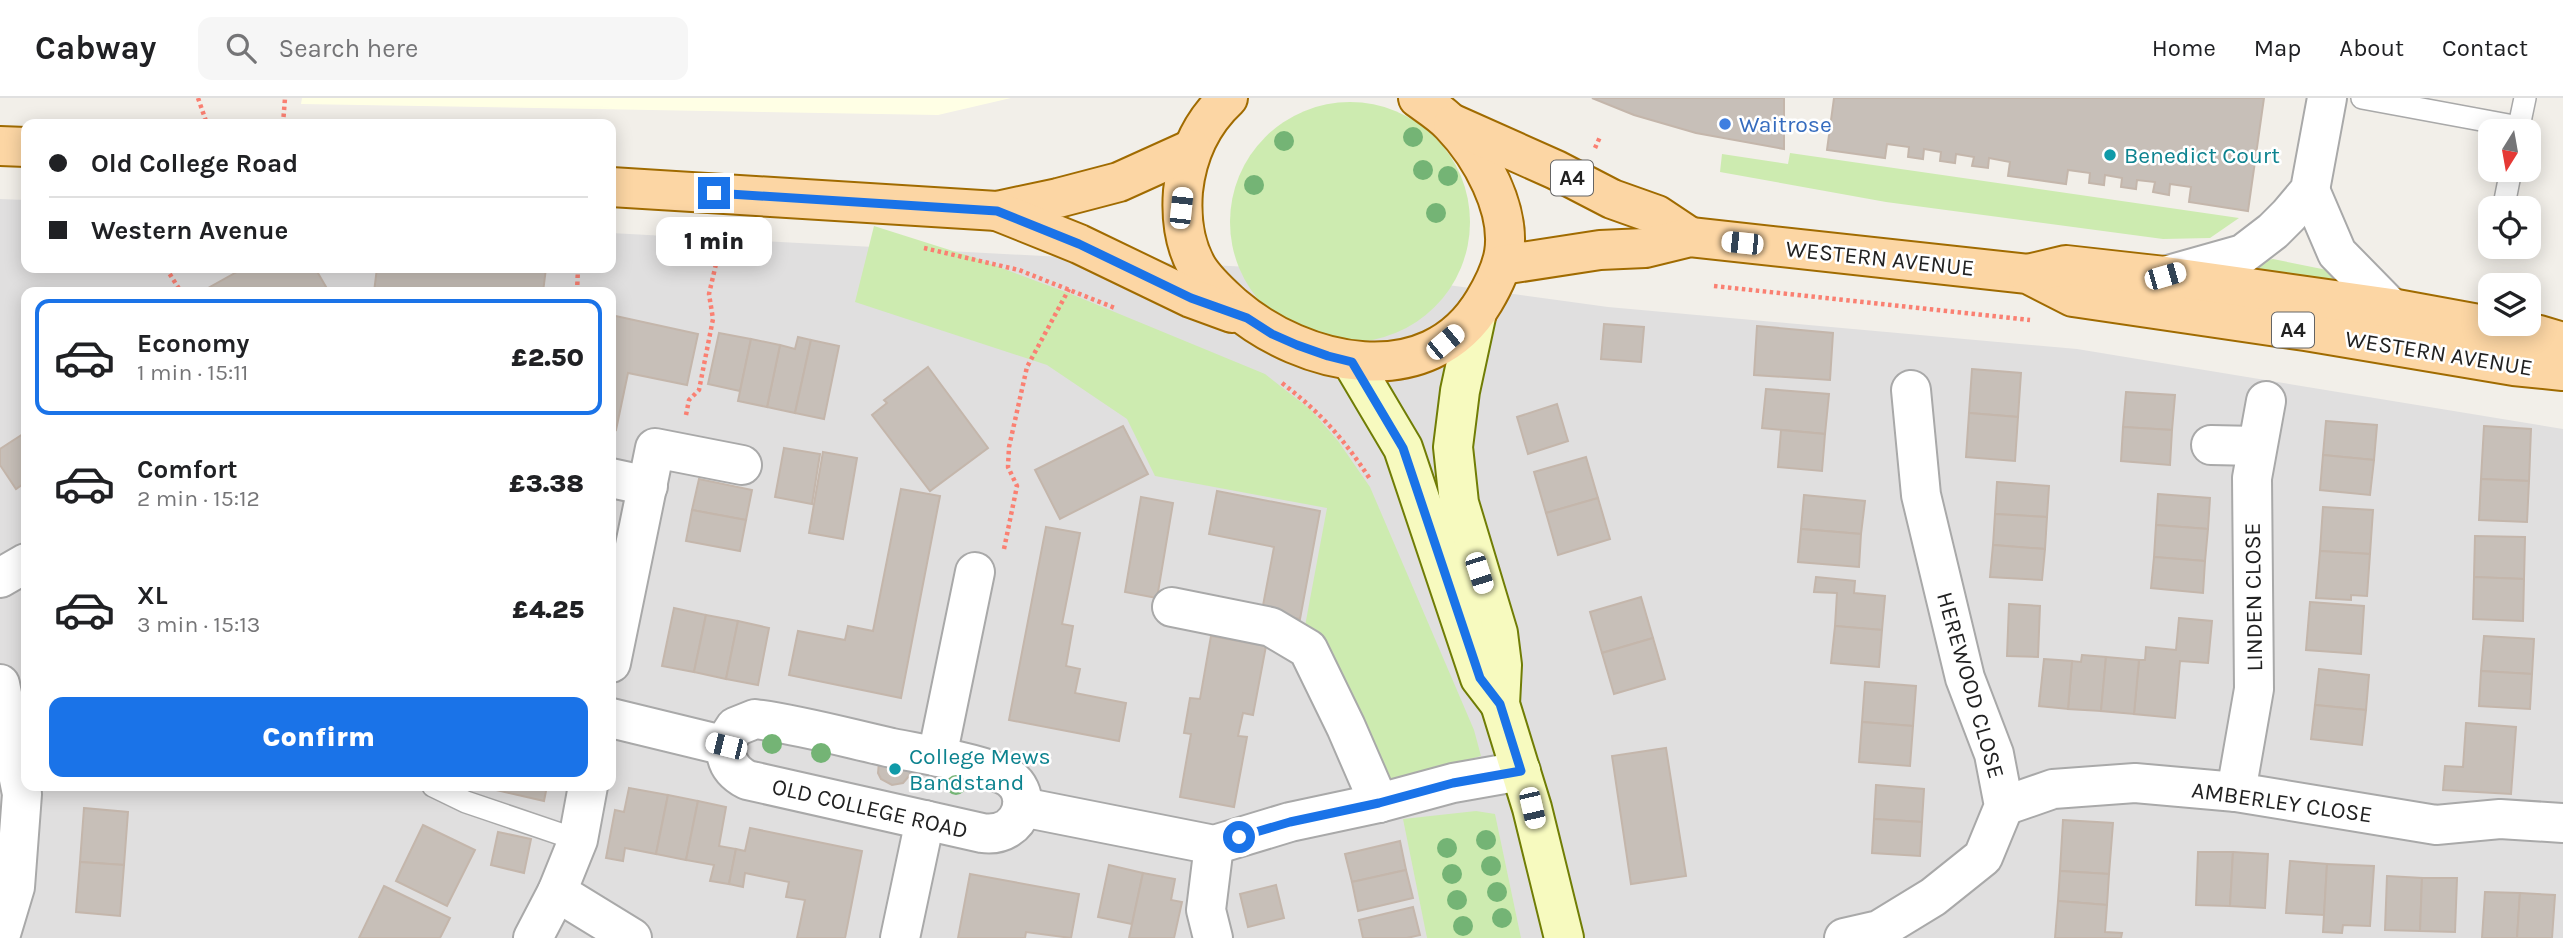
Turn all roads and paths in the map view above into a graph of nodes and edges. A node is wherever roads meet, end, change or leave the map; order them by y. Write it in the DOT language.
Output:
graph roads {
  1 [pos="198,98"];
  2 [pos="285,98"];
  3 [pos="1228,98"];
  4 [pos="1418,98"];
  5 [pos="2328,98"];
  6 [pos="2362,98"];
  7 [pos="2525,98"];
  8 [pos="205,119"];
  9 [pos="283,119"];
  10 [pos="2520,119"];
  11 [pos="2478,121"];
  12 [pos="1451,124"];
  13 [pos="0,146"];
  14 [pos="21,147"];
  15 [pos="1192,149"];
  16 [pos="616,187"];
  17 [pos="2310,190"];
  18 [pos="997,211"];
  19 [pos="723,234"];
  20 [pos="1689,237"];
  21 [pos="912,245"];
  22 [pos="1502,265"];
  23 [pos="2028,274"];
  24 [pos="2165,276"];
  25 [pos="1714,286"];
  26 [pos="1069,289"];
  27 [pos="2391,308"];
  28 [pos="1118,310"];
  29 [pos="1477,312"];
  30 [pos="1247,318"];
  31 [pos="2033,320"];
  32 [pos="2563,342"];
  33 [pos="1352,362"];
  34 [pos="2563,371"];
  35 [pos="1276,378"];
  36 [pos="1911,390"];
  37 [pos="2266,401"];
  38 [pos="2211,445"];
  39 [pos="2257,446"];
  40 [pos="679,452"];
  41 [pos="742,465"];
  42 [pos="616,479"];
  43 [pos="648,486"];
  44 [pos="1376,487"];
  45 [pos="21,566"];
  46 [pos="975,572"];
  47 [pos="0,578"];
  48 [pos="1172,607"];
  49 [pos="616,639"];
  50 [pos="0,684"];
  51 [pos="1500,704"];
  52 [pos="616,719"];
  53 [pos="726,746"];
  54 [pos="937,757"];
  55 [pos="1521,771"];
  56 [pos="21,789"];
  57 [pos="21,791"];
  58 [pos="443,791"];
  59 [pos="587,791"];
  60 [pos="2236,792"];
  61 [pos="1379,803"];
  62 [pos="2004,806"];
  63 [pos="1022,807"];
  64 [pos="925,821"];
  65 [pos="2563,823"];
  66 [pos="578,840"];
  67 [pos="1214,845"];
  68 [pos="557,892"];
  69 [pos="0,937"];
  70 [pos="533,938"];
  71 [pos="632,938"];
  72 [pos="900,938"];
  73 [pos="1213,938"];
  74 [pos="1563,938"];
  75 [pos="1844,938"];
  1 -- 8 [label="path"];
  2 -- 9 [label="path"];
  3 -- 15 [label="main road, A4"];
  4 -- 12 [label="main road, A4"];
  5 -- 17 [label="street"];
  6 -- 11 [label="lane"];
  7 -- 10 [label="lane"];
  12 -- 20 [label="main road, WESTERN AVENUE / A4"];
  12 -- 22 [label="main road, A4"];
  13 -- 14 [label="main road"];
  15 -- 18 [label="main road, A4"];
  15 -- 30 [label="main road, A4"];
  16 -- 18 [label="main road, A4"];
  17 -- 24 [label="street"];
  17 -- 27 [label="street"];
  18 -- 30 [label="main road, A4"];
  19 -- 40 [label="path"];
  20 -- 22 [label="main road, WESTERN AVENUE / A4"];
  20 -- 23 [label="main road, WESTERN AVENUE / A4"];
  21 -- 26 [label="path"];
  22 -- 29 [label="main road, A4"];
  23 -- 24 [label="main road, WESTERN AVENUE / A4"];
  23 -- 34 [label="main road, WESTERN AVENUE / A4"];
  24 -- 27 [label="main road, WESTERN AVENUE / A4"];
  25 -- 31 [label="path"];
  26 -- 28 [label="path"];
  26 -- 46 [label="path"];
  27 -- 32 [label="main road, WESTERN AVENUE / A4"];
  29 -- 33 [label="main road, A4"];
  29 -- 51 [label="main road"];
  30 -- 33 [label="main road, A4"];
  33 -- 51 [label="main road"];
  35 -- 44 [label="path"];
  36 -- 62 [label="street, HEREWOOD CLOSE"];
  37 -- 39 [label="street, LINDEN CLOSE"];
  38 -- 39 [label="street"];
  39 -- 60 [label="street, LINDEN CLOSE"];
  40 -- 41 [label="street"];
  40 -- 43 [label="street"];
  42 -- 43 [label="street"];
  43 -- 49 [label="street"];
  45 -- 47 [label="street"];
  46 -- 54 [label="street"];
  48 -- 61 [label="street"];
  50 -- 56 [label="street"];
  51 -- 55 [label="main road"];
  52 -- 53 [label="street"];
  53 -- 54 [label="street"];
  53 -- 64 [label="street, OLD COLLEGE ROAD"];
  54 -- 63 [label="street"];
  55 -- 61 [label="street"];
  55 -- 74 [label="main road"];
  57 -- 69 [label="street"];
  58 -- 66 [label="lane"];
  59 -- 66 [label="street"];
  60 -- 62 [label="street, AMBERLEY CLOSE"];
  60 -- 65 [label="street, AMBERLEY CLOSE"];
  61 -- 67 [label="street"];
  62 -- 75 [label="street, HEREWOOD CLOSE"];
  63 -- 64 [label="street, OLD COLLEGE ROAD"];
  63 -- 67 [label="street"];
  64 -- 72 [label="street"];
  66 -- 68 [label="street"];
  67 -- 73 [label="street"];
  68 -- 70 [label="street"];
  68 -- 71 [label="street"];
}
